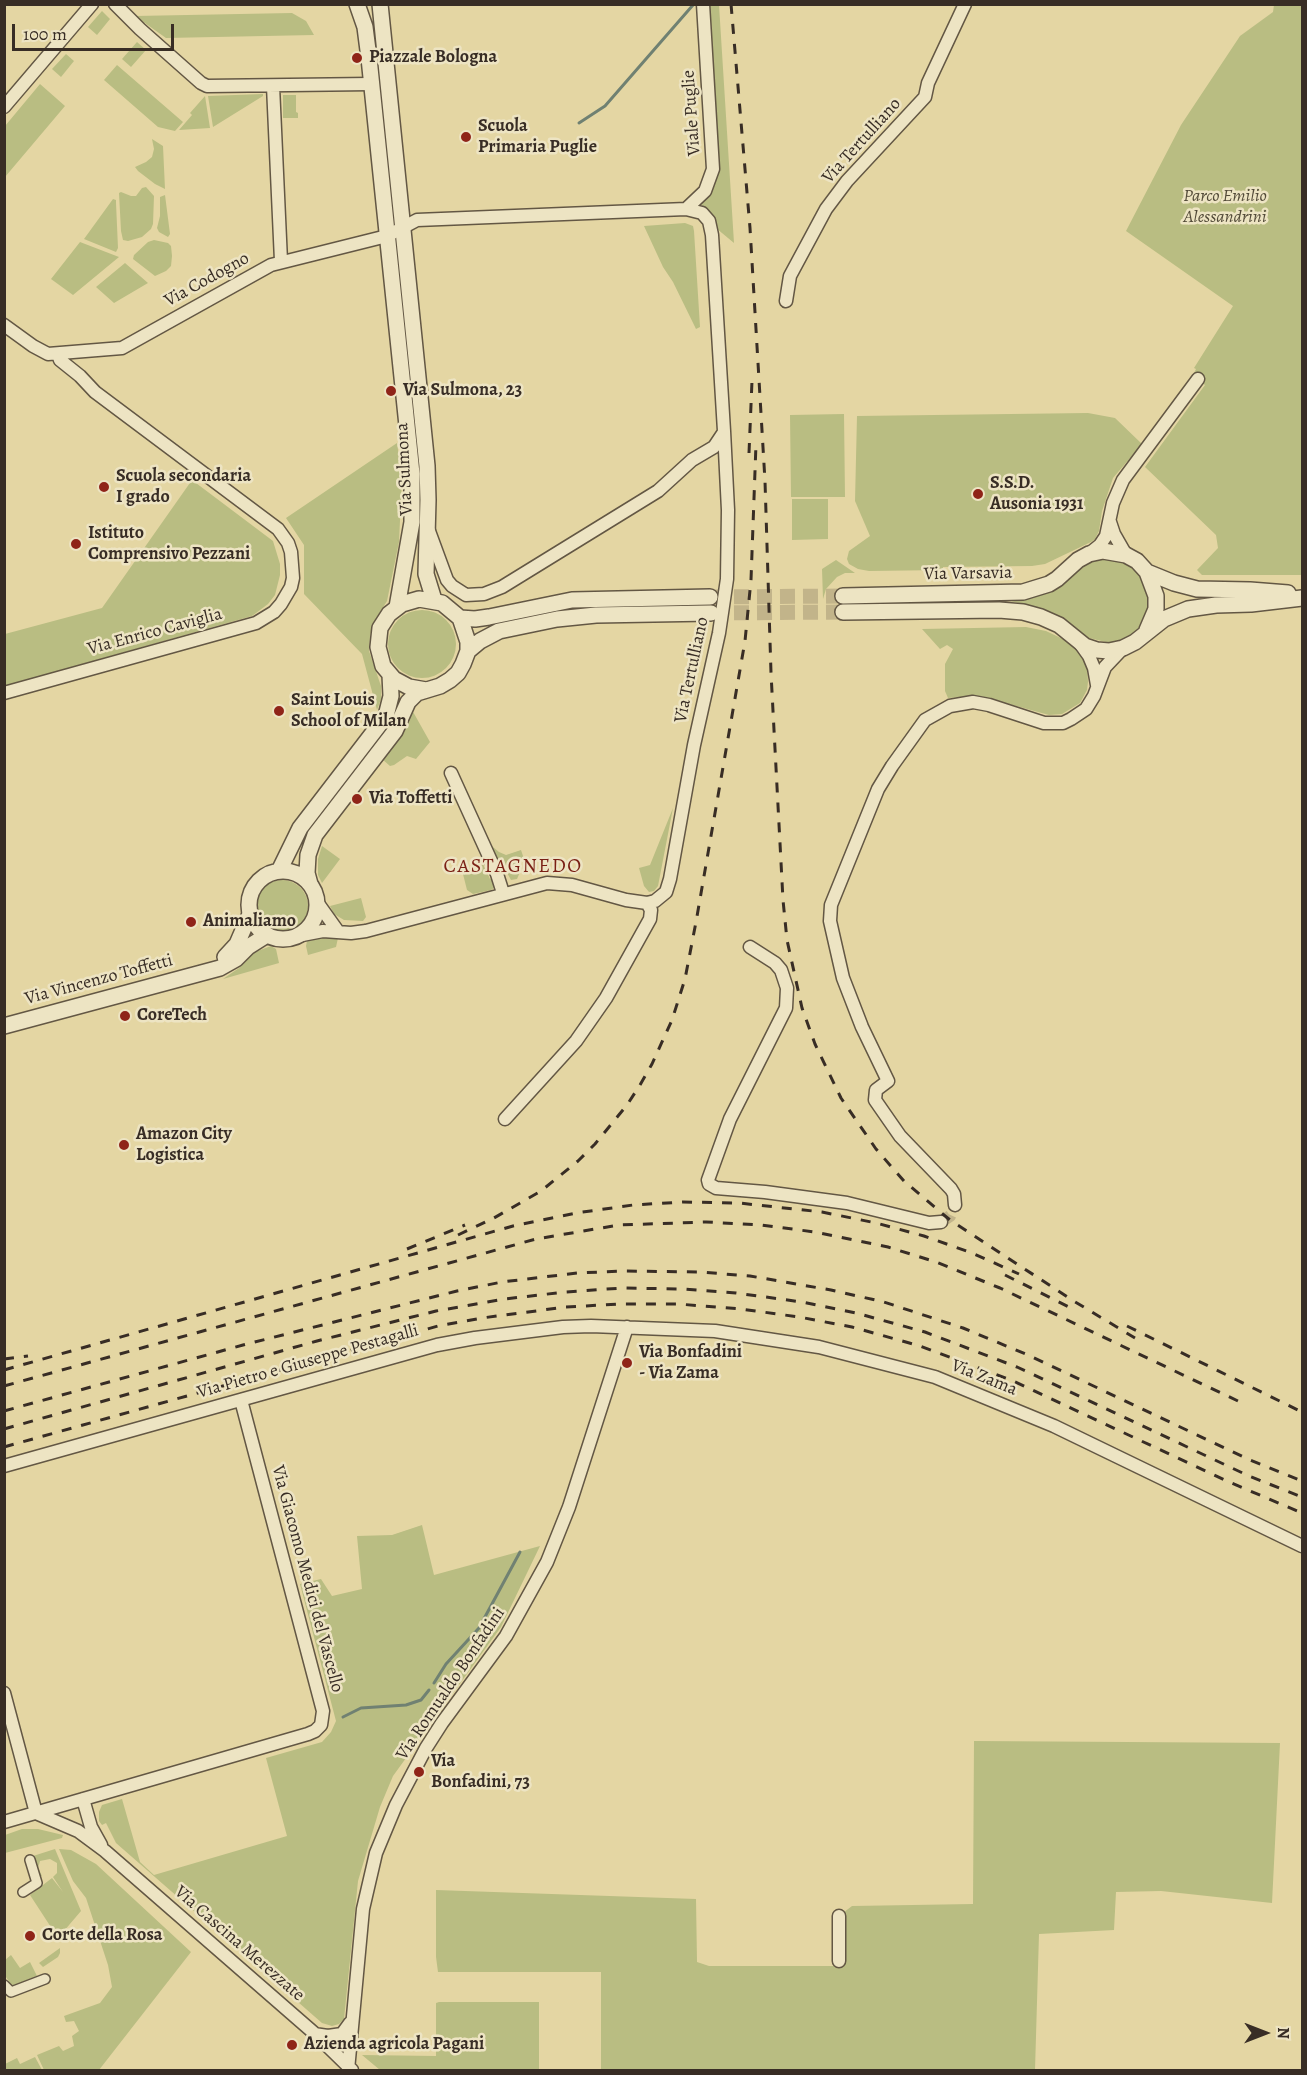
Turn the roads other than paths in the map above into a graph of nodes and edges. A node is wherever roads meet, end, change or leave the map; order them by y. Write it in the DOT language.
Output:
graph roads {
  1 [pos="92,4"];
  2 [pos="115,4"];
  3 [pos="357,4"];
  4 [pos="380,4"];
  5 [pos="703,4"];
  6 [pos="965,4"];
  7 [pos="371,84"];
  8 [pos="273,86"];
  9 [pos="4,107"];
  10 [pos="686,209"];
  11 [pos="403,227"];
  12 [pos="387,236"];
  13 [pos="281,261"];
  14 [pos="786,301"];
  15 [pos="4,325"];
  16 [pos="53,354"];
  17 [pos="1198,379"];
  18 [pos="724,431"];
  19 [pos="1110,522"];
  20 [pos="427,527"];
  21 [pos="1089,554"];
  22 [pos="1126,555"];
  23 [pos="1147,572"];
  24 [pos="843,596"];
  25 [pos="1302,596"];
  26 [pos="711,597"];
  27 [pos="434,600"];
  28 [pos="397,607"];
  29 [pos="843,612"];
  30 [pos="711,614"];
  31 [pos="460,618"];
  32 [pos="1145,633"];
  33 [pos="1076,638"];
  34 [pos="1123,648"];
  35 [pos="468,651"];
  36 [pos="390,675"];
  37 [pos="1097,685"];
  38 [pos="426,690"];
  39 [pos="4,693"];
  40 [pos="451,773"];
  41 [pos="279,871"];
  42 [pos="310,884"];
  43 [pos="503,893"];
  44 [pos="317,902"];
  45 [pos="647,903"];
  46 [pos="250,914"];
  47 [pos="337,930"];
  48 [pos="267,935"];
  49 [pos="297,936"];
  50 [pos="750,947"];
  51 [pos="205,971"];
  52 [pos="4,1026"];
  53 [pos="505,1119"];
  54 [pos="955,1205"];
  55 [pos="941,1222"];
  56 [pos="627,1327"];
  57 [pos="241,1400"];
  58 [pos="4,1466"];
  59 [pos="1302,1546"];
  60 [pos="4,1693"];
  61 [pos="83,1799"];
  62 [pos="36,1813"];
  63 [pos="4,1822"];
  64 [pos="105,1851"];
  65 [pos="30,1860"];
  66 [pos="23,1892"];
  67 [pos="839,1916"];
  68 [pos="839,1962"];
  69 [pos="45,1979"];
  70 [pos="4,1985"];
  71 [pos="352,2019"];
  72 [pos="314,2034"];
  73 [pos="349,2069"];
  1 -- 9 [label="street"];
  2 -- 8 [label="street"];
  3 -- 7 [label="street, Via Sulmona"];
  4 -- 11 [label="street, Via Sulmona"];
  5 -- 10 [label="street, Viale Puglie"];
  6 -- 14 [label="street, Via Tertulliano"];
  7 -- 8 [label="street"];
  7 -- 12 [label="street, Via Sulmona"];
  8 -- 13 [label="street"];
  10 -- 11 [label="street"];
  10 -- 18 [label="street, Via Tertulliano"];
  11 -- 12 [label="street"];
  11 -- 20 [label="street, Via Sulmona"];
  12 -- 13 [label="street, Via Codogno"];
  12 -- 28 [label="street, Via Sulmona"];
  13 -- 16 [label="street, Via Codogno"];
  15 -- 16 [label="street"];
  16 -- 39 [label="street, Via Enrico Caviglia"];
  17 -- 19 [label="street"];
  18 -- 20 [label="street"];
  18 -- 45 [label="street, Via Tertulliano"];
  19 -- 21 [label="street"];
  19 -- 22 [label="street"];
  20 -- 27 [label="street, Via Sulmona"];
  21 -- 22 [label="street"];
  21 -- 24 [label="street, Via Varsavia"];
  22 -- 23 [label="street"];
  23 -- 25 [label="street"];
  23 -- 32 [label="street"];
  25 -- 32 [label="street"];
  26 -- 31 [label="street"];
  27 -- 28 [label="street"];
  27 -- 31 [label="street"];
  28 -- 36 [label="street, Via Sulmona"];
  29 -- 33 [label="street, Via Varsavia"];
  30 -- 35 [label="street"];
  31 -- 35 [label="street"];
  32 -- 34 [label="street"];
  33 -- 34 [label="street, Via Varsavia"];
  33 -- 37 [label="street"];
  34 -- 37 [label="street"];
  35 -- 38 [label="street"];
  36 -- 38 [label="street"];
  36 -- 41 [label="street, Via Sulmona"];
  37 -- 54 [label="street"];
  38 -- 42 [label="street"];
  40 -- 43 [label="street"];
  41 -- 42 [label="street"];
  41 -- 46 [label="street, Via Vincenzo Toffetti"];
  42 -- 44 [label="street"];
  43 -- 45 [label="street"];
  43 -- 47 [label="street"];
  44 -- 47 [label="street"];
  44 -- 49 [label="street"];
  45 -- 53 [label="street"];
  46 -- 48 [label="street"];
  46 -- 51 [label="street, Via Vincenzo Toffetti"];
  47 -- 49 [label="street"];
  48 -- 49 [label="street"];
  48 -- 51 [label="street, Via Vincenzo Toffetti"];
  50 -- 55 [label="street"];
  51 -- 52 [label="street, Via Vincenzo Toffetti"];
  56 -- 57 [label="street, Via Pietro e Giuseppe Pestagalli"];
  56 -- 59 [label="street, Via Zama"];
  56 -- 71 [label="street, Via Romualdo Bonfadini"];
  57 -- 58 [label="street, Via Pietro e Giuseppe Pestagalli"];
  57 -- 61 [label="street, Via Giacomo Medici del Vascello"];
  60 -- 62 [label="street"];
  61 -- 62 [label="street, Via Giacomo Medici del Vascello"];
  61 -- 64 [label="street"];
  62 -- 63 [label="street, Via Giacomo Medici del Vascello"];
  62 -- 64 [label="street"];
  64 -- 72 [label="street, Via Cascina Merezzate"];
  65 -- 66 [label="street"];
  67 -- 68 [label="street"];
  69 -- 70 [label="street"];
  71 -- 72 [label="street"];
  71 -- 73 [label="street, Via Romualdo Bonfadini"];
  72 -- 73 [label="street, Via Cascina Merezzate"];
}
